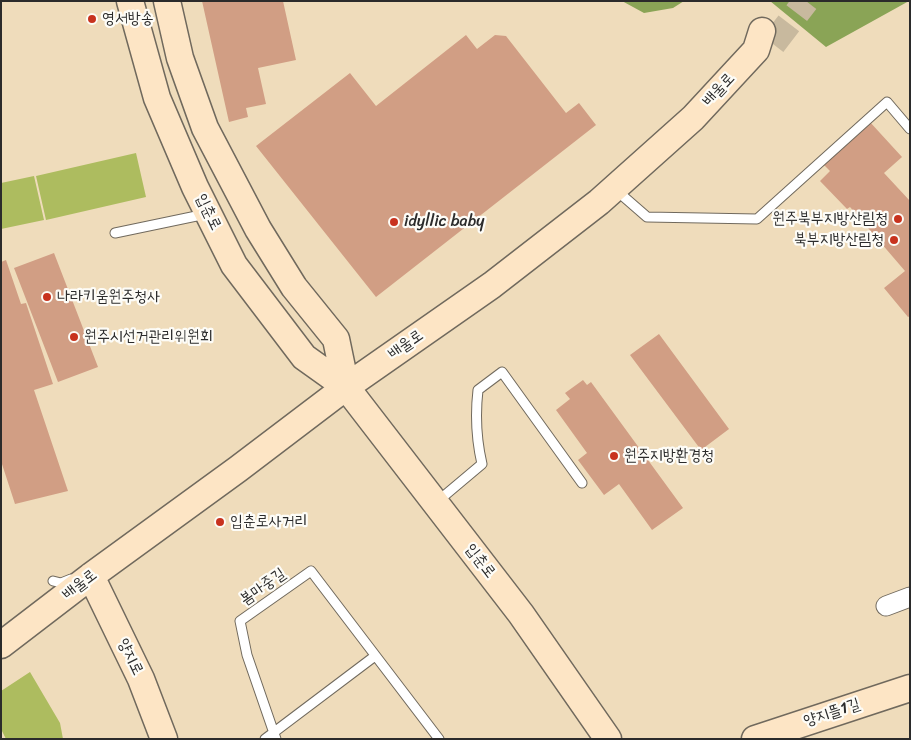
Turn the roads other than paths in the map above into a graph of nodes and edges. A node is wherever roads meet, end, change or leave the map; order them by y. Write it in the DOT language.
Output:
graph roads {
  1 [pos="130,1"];
  2 [pos="167,1"];
  3 [pos="764,42"];
  4 [pos="910,129"];
  5 [pos="614,188"];
  6 [pos="209,214"];
  7 [pos="115,233"];
  8 [pos="346,387"];
  9 [pos="582,483"];
  10 [pos="435,503"];
  11 [pos="128,550"];
  12 [pos="90,576"];
  13 [pos="67,595"];
  14 [pos="910,597"];
  15 [pos="886,606"];
  16 [pos="11,638"];
  17 [pos="375,656"];
  18 [pos="910,688"];
  19 [pos="274,736"];
  20 [pos="164,739"];
  21 [pos="264,739"];
  22 [pos="439,739"];
  23 [pos="608,739"];
  24 [pos="755,739"];
  1 -- 6 [label="street, 입춘로"];
  2 -- 8 [label="street, 입춘로"];
  3 -- 5 [label="street, 배울로"];
  4 -- 5 [label="lane"];
  5 -- 8 [label="street, 배울로"];
  6 -- 7 [label="lane"];
  6 -- 8 [label="street, 입춘로"];
  8 -- 10 [label="street, 입춘로"];
  8 -- 11 [label="street, 배울로"];
  9 -- 10 [label="lane"];
  10 -- 23 [label="street, 입춘로"];
  11 -- 12 [label="street, 배울로"];
  11 -- 13 [label="lane"];
  12 -- 13 [label="street, 배울로"];
  12 -- 20 [label="street, 양지로"];
  13 -- 16 [label="street, 배울로"];
  14 -- 15 [label="street"];
  17 -- 19 [label="lane"];
  17 -- 19 [label="lane, 봄마중길"];
  17 -- 22 [label="lane, 봄마중길"];
  18 -- 24 [label="street, 양지뜰1길"];
  19 -- 21 [label="lane"];
}
